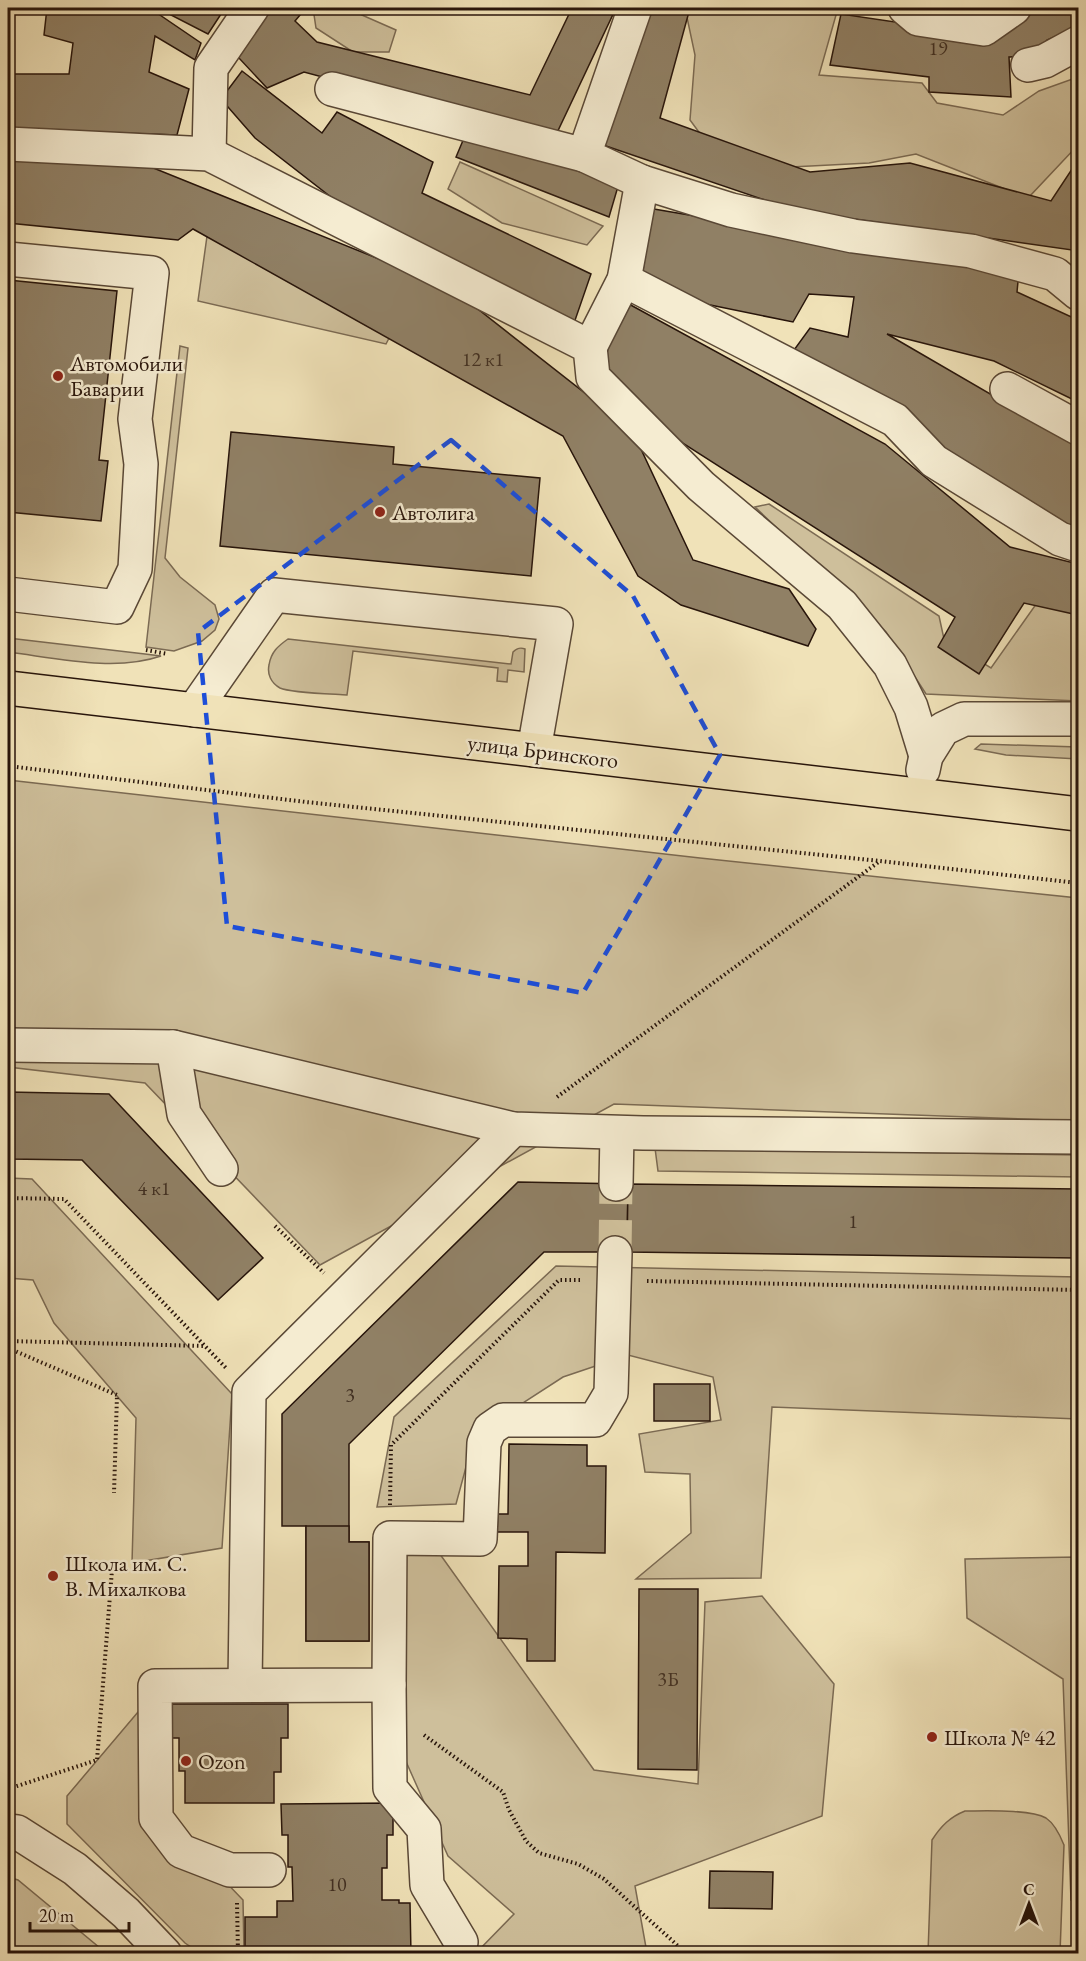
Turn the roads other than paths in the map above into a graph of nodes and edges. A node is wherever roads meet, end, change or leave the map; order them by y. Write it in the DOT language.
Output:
graph roads {
  1 [pos="252,8"];
  2 [pos="635,8"];
  3 [pos="904,8"];
  4 [pos="1014,8"];
  5 [pos="1078,43"];
  6 [pos="1028,65"];
  7 [pos="332,89"];
  8 [pos="8,144"];
  9 [pos="209,154"];
  10 [pos="584,155"];
  11 [pos="642,182"];
  12 [pos="8,259"];
  13 [pos="624,280"];
  14 [pos="1078,292"];
  15 [pos="590,346"];
  16 [pos="1007,389"];
  17 [pos="1078,429"];
  18 [pos="1078,545"];
  19 [pos="8,594"];
  20 [pos="8,688"];
  21 [pos="194,710"];
  22 [pos="1078,719"];
  23 [pos="534,750"];
  24 [pos="926,756"];
  25 [pos="918,795"];
  26 [pos="1078,814"];
  27 [pos="8,1045"];
  28 [pos="173,1047"];
  29 [pos="513,1129"];
  30 [pos="617,1133"];
  31 [pos="1078,1137"];
  32 [pos="221,1169"];
  33 [pos="616,1184"];
  34 [pos="614,1266"];
  35 [pos="244,1685"];
  36 [pos="389,1685"];
  37 [pos="8,1831"];
  38 [pos="269,1870"];
  39 [pos="461,1942"];
  40 [pos="165,1953"];
  1 -- 9 [label="street"];
  2 -- 10 [label="street"];
  3 -- 4 [label="street"];
  5 -- 6 [label="street"];
  7 -- 10 [label="street"];
  8 -- 9 [label="street"];
  9 -- 15 [label="street"];
  10 -- 11 [label="street"];
  11 -- 13 [label="street"];
  11 -- 14 [label="street"];
  12 -- 19 [label="street"];
  13 -- 15 [label="street"];
  13 -- 18 [label="street"];
  15 -- 24 [label="street"];
  16 -- 17 [label="street"];
  20 -- 21 [label="main road, улица Бринского"];
  21 -- 23 [label="main road, улица Бринского"];
  21 -- 23 [label="street"];
  22 -- 24 [label="street"];
  23 -- 25 [label="main road, улица Бринского"];
  24 -- 25 [label="street"];
  25 -- 26 [label="main road, улица Бринского"];
  27 -- 28 [label="street"];
  28 -- 29 [label="street"];
  28 -- 32 [label="street"];
  29 -- 30 [label="street"];
  29 -- 35 [label="street"];
  30 -- 31 [label="street"];
  30 -- 33 [label="street"];
  34 -- 36 [label="street"];
  35 -- 36 [label="street"];
  35 -- 38 [label="street"];
  36 -- 39 [label="street"];
  37 -- 40 [label="street"];
}
